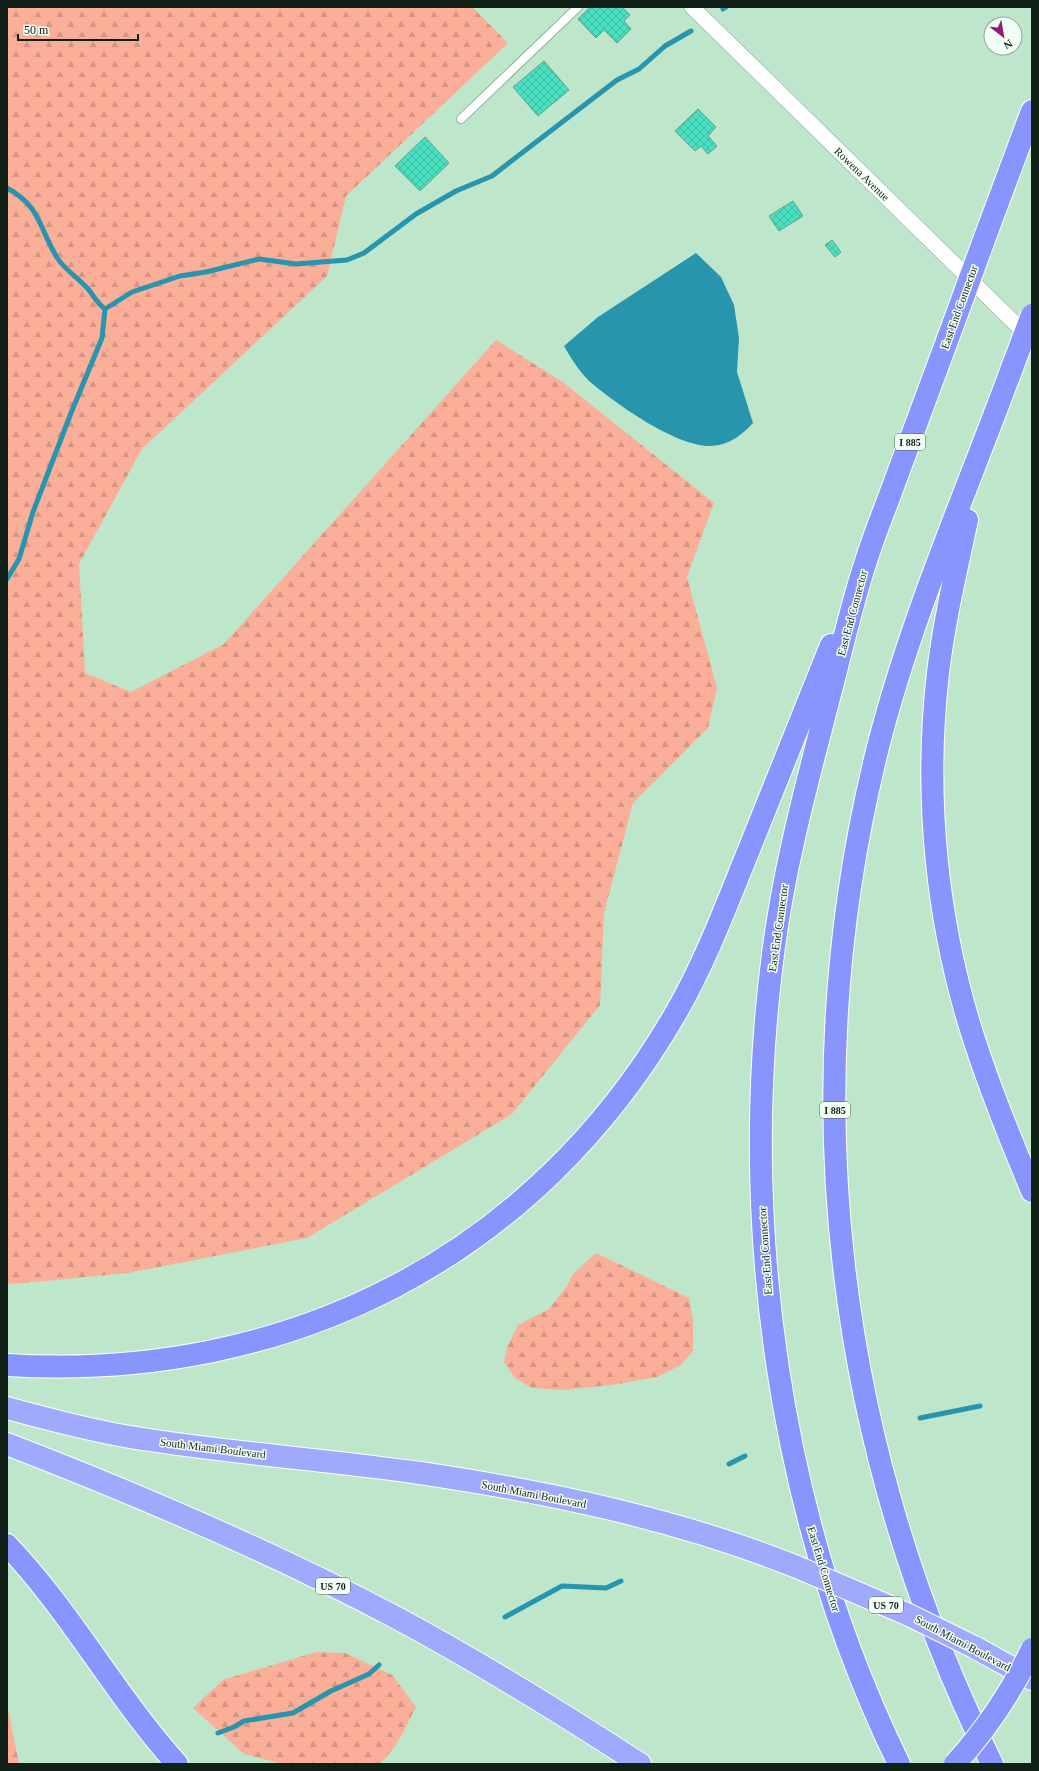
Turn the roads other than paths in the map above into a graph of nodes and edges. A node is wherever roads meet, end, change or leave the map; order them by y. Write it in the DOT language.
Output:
graph roads {
  1 [pos="578,7"];
  2 [pos="692,7"];
  3 [pos="1032,111"];
  4 [pos="461,119"];
  5 [pos="1032,315"];
  6 [pos="1032,340"];
  7 [pos="981,452"];
  8 [pos="866,561"];
  9 [pos="1032,1191"];
  10 [pos="7,1365"];
  11 [pos="7,1408"];
  12 [pos="7,1444"];
  13 [pos="7,1545"];
  14 [pos="1032,1649"];
  15 [pos="1032,1679"];
  16 [pos="177,1764"];
  17 [pos="640,1764"];
  18 [pos="899,1764"];
  19 [pos="955,1764"];
  20 [pos="992,1764"];
  1 -- 4 [label="lane"];
  2 -- 6 [label="street, Rowena Avenue"];
  3 -- 8 [label="highway, East End Connector / I 885, bridge"];
  5 -- 7 [label="highway, I 885, bridge"];
  7 -- 9 [label="highway"];
  7 -- 20 [label="highway, I 885"];
  8 -- 10 [label="highway"];
  8 -- 18 [label="highway, East End Connector / I 885"];
  11 -- 15 [label="highway, South Miami Boulevard / US 70, bridge"];
  12 -- 17 [label="highway, US 70"];
  13 -- 16 [label="highway"];
  14 -- 19 [label="highway, bridge"];
}
